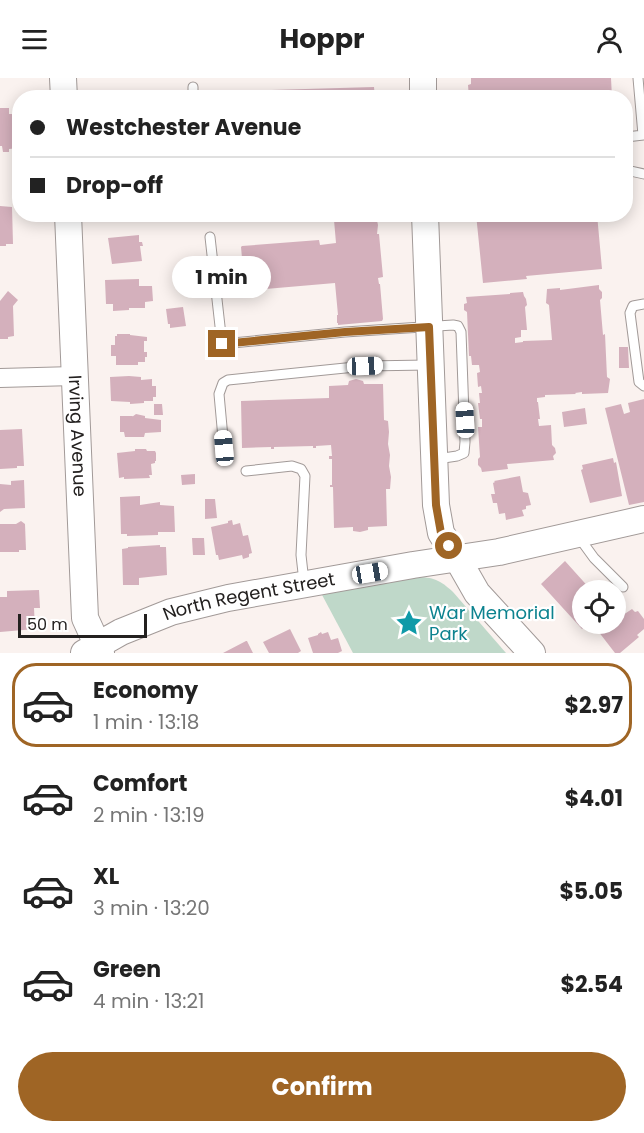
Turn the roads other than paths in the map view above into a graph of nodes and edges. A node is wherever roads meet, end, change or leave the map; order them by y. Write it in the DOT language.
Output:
graph roads {
  1 [pos="638,78"];
  2 [pos="644,135"];
  3 [pos="68,222"];
  4 [pos="425,222"];
  5 [pos="210,237"];
  6 [pos="644,304"];
  7 [pos="429,327"];
  8 [pos="430,365"];
  9 [pos="74,376"];
  10 [pos="0,378"];
  11 [pos="644,386"];
  12 [pos="224,448"];
  13 [pos="434,460"];
  14 [pos="246,471"];
  15 [pos="644,519"];
  16 [pos="576,534"];
  17 [pos="457,558"];
  18 [pos="616,580"];
  19 [pos="305,584"];
  20 [pos="94,650"];
  21 [pos="532,653"];
  1 -- 2 [label="lane"];
  3 -- 9 [label="street, Irving Avenue"];
  4 -- 7 [label="street"];
  5 -- 7 [label="lane"];
  6 -- 11 [label="lane"];
  7 -- 8 [label="street"];
  7 -- 13 [label="lane"];
  8 -- 12 [label="lane"];
  8 -- 13 [label="street"];
  9 -- 10 [label="street"];
  9 -- 20 [label="street, Irving Avenue"];
  13 -- 17 [label="street"];
  14 -- 19 [label="lane"];
  15 -- 16 [label="street, North Regent Street"];
  16 -- 17 [label="street, North Regent Street"];
  16 -- 18 [label="lane"];
  17 -- 19 [label="street, North Regent Street"];
  17 -- 21 [label="street"];
  19 -- 20 [label="street, North Regent Street"];
}
